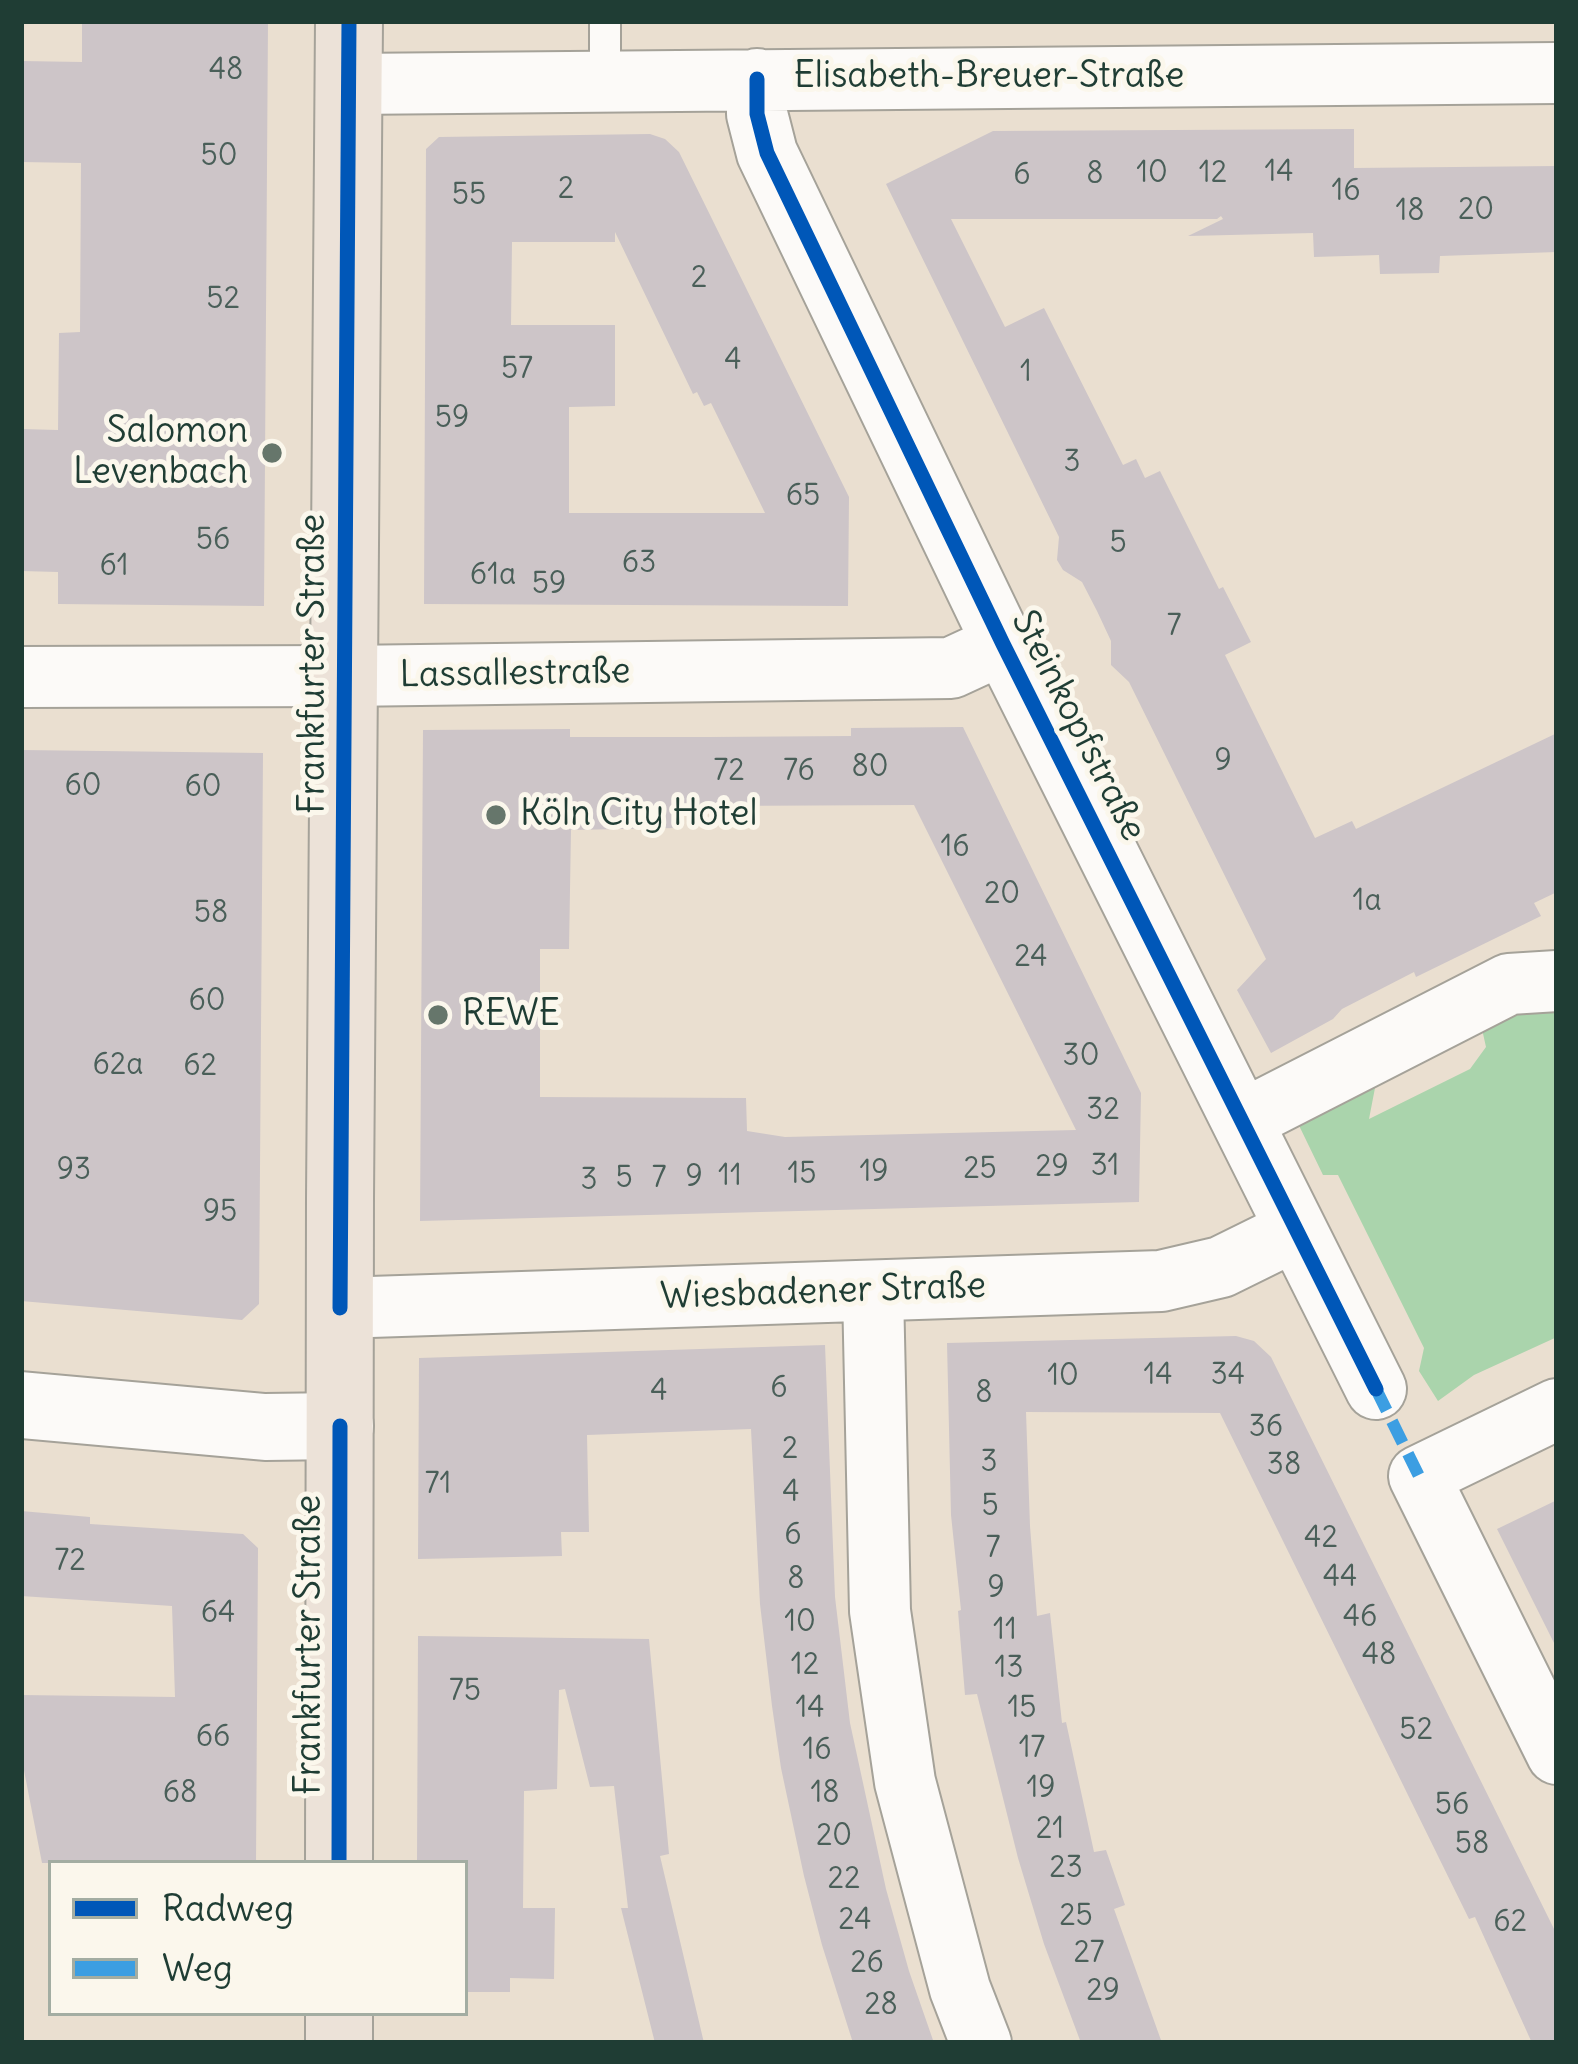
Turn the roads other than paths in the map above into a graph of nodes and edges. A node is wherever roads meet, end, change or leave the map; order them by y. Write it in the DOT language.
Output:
graph roads {
  1 [pos="605,21"];
  2 [pos="349,52"];
  3 [pos="1557,73"];
  4 [pos="757,79"];
  5 [pos="605,81"];
  6 [pos="1003,644"];
  7 [pos="344,676"];
  8 [pos="21,677"];
  9 [pos="1557,981"];
  10 [pos="1243,1120"];
  11 [pos="1297,1230"];
  12 [pos="873,1291"];
  13 [pos="340,1308"];
  14 [pos="1376,1389"];
  15 [pos="21,1405"];
  16 [pos="1557,1409"];
  17 [pos="340,1426"];
  18 [pos="1557,1754"];
  19 [pos="339,1860"];
  20 [pos="981,2043"];
  1 -- 5 [label="lane"];
  2 -- 5 [label="street, Elisabeth-Breuer-Straße"];
  2 -- 7 [label="main road, Frankfurter Straße"];
  3 -- 4 [label="street, Elisabeth-Breuer-Straße"];
  4 -- 5 [label="street, Elisabeth-Breuer-Straße"];
  4 -- 6 [label="street, Steinkopfstraße"];
  6 -- 7 [label="street, Lassallestraße"];
  6 -- 10 [label="street, Steinkopfstraße"];
  7 -- 8 [label="street, Lassallestraße"];
  7 -- 13 [label="main road, Frankfurter Straße"];
  9 -- 10 [label="street"];
  10 -- 11 [label="street, Steinkopfstraße"];
  11 -- 12 [label="street, Wiesbadener Straße"];
  11 -- 14 [label="street, Steinkopfstraße"];
  12 -- 13 [label="street, Wiesbadener Straße"];
  12 -- 20 [label="street"];
  13 -- 17 [label="main road, Frankfurter Straße"];
  15 -- 17 [label="street"];
  16 -- 18 [label="street"];
  17 -- 19 [label="main road, Frankfurter Straße"];
}
